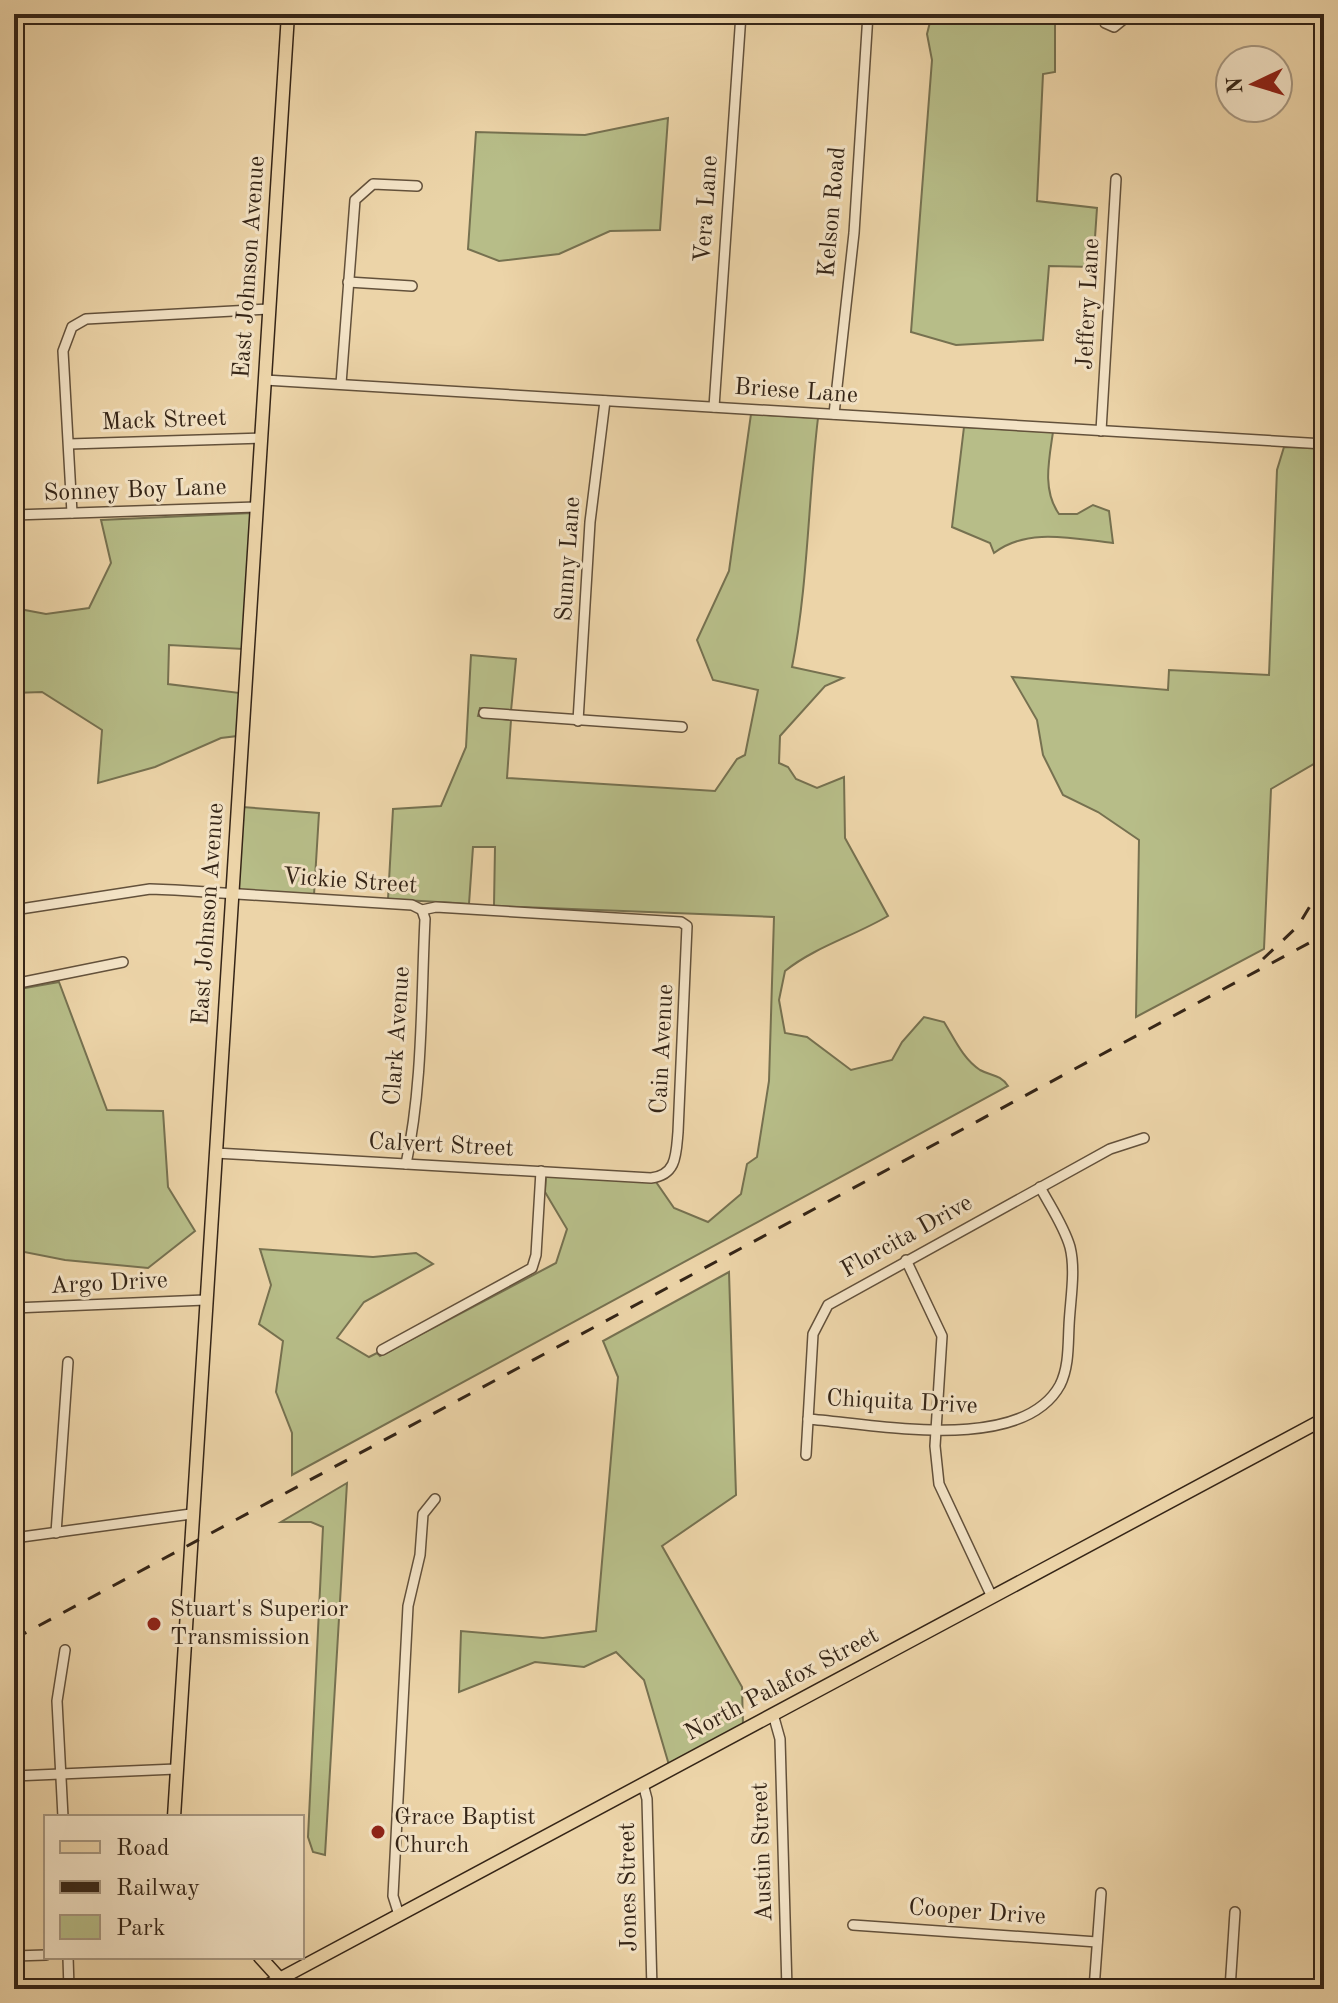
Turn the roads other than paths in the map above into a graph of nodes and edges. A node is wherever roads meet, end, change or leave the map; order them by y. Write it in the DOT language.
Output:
graph roads {
  1 [pos="288,14"];
  2 [pos="741,14"];
  3 [pos="868,14"];
  4 [pos="1103,14"];
  5 [pos="1130,14"];
  6 [pos="1153,14"];
  7 [pos="1184,14"];
  8 [pos="1116,179"];
  9 [pos="417,186"];
  10 [pos="348,282"];
  11 [pos="412,286"];
  12 [pos="269,309"];
  13 [pos="265,380"];
  14 [pos="341,384"];
  15 [pos="605,401"];
  16 [pos="714,407"];
  17 [pos="834,414"];
  18 [pos="1101,431"];
  19 [pos="261,438"];
  20 [pos="69,444"];
  21 [pos="1324,444"];
  22 [pos="257,507"];
  23 [pos="72,513"];
  24 [pos="14,515"];
  25 [pos="484,713"];
  26 [pos="578,721"];
  27 [pos="682,727"];
  28 [pos="232,894"];
  29 [pos="14,910"];
  30 [pos="422,910"];
  31 [pos="684,923"];
  32 [pos="123,962"];
  33 [pos="14,984"];
  34 [pos="1144,1138"];
  35 [pos="215,1153"];
  36 [pos="406,1164"];
  37 [pos="541,1171"];
  38 [pos="664,1175"];
  39 [pos="1040,1187"];
  40 [pos="906,1260"];
  41 [pos="205,1300"];
  42 [pos="14,1308"];
  43 [pos="382,1350"];
  44 [pos="68,1362"];
  45 [pos="808,1419"];
  46 [pos="1324,1419"];
  47 [pos="936,1429"];
  48 [pos="806,1455"];
  49 [pos="435,1499"];
  50 [pos="191,1514"];
  51 [pos="56,1533"];
  52 [pos="14,1538"];
  53 [pos="992,1597"];
  54 [pos="65,1650"];
  55 [pos="773,1714"];
  56 [pos="176,1769"];
  57 [pos="61,1774"];
  58 [pos="14,1776"];
  59 [pos="643,1784"];
  60 [pos="63,1815"];
  61 [pos="174,1815"];
  62 [pos="1101,1893"];
  63 [pos="1235,1912"];
  64 [pos="399,1915"];
  65 [pos="853,1925"];
  66 [pos="1097,1942"];
  67 [pos="44,1955"];
  68 [pos="14,1956"];
  69 [pos="68,1959"];
  70 [pos="262,1959"];
  71 [pos="283,1984"];
  72 [pos="69,1989"];
  73 [pos="261,1989"];
  74 [pos="652,1989"];
  75 [pos="787,1989"];
  76 [pos="1094,1989"];
  77 [pos="1230,1989"];
  1 -- 12 [label="main road, East Johnson Avenue"];
  2 -- 16 [label="street, Vera Lane"];
  3 -- 17 [label="street, Kelson Road"];
  4 -- 5 [label="street"];
  6 -- 7 [label="street"];
  8 -- 18 [label="street, Jeffery Lane"];
  9 -- 10 [label="street"];
  10 -- 11 [label="street"];
  10 -- 14 [label="street"];
  12 -- 13 [label="main road, East Johnson Avenue"];
  12 -- 20 [label="street"];
  13 -- 14 [label="street, Briese Lane"];
  13 -- 19 [label="main road, East Johnson Avenue"];
  14 -- 15 [label="street, Briese Lane"];
  15 -- 16 [label="street, Briese Lane"];
  15 -- 26 [label="street, Sunny Lane"];
  16 -- 17 [label="street, Briese Lane"];
  17 -- 18 [label="street, Briese Lane"];
  18 -- 21 [label="street, Briese Lane"];
  19 -- 20 [label="street, Mack Street"];
  19 -- 22 [label="main road, East Johnson Avenue"];
  20 -- 23 [label="street"];
  22 -- 23 [label="street, Sonney Boy Lane"];
  22 -- 28 [label="main road, East Johnson Avenue"];
  23 -- 24 [label="street, Sonney Boy Lane"];
  25 -- 26 [label="street"];
  26 -- 27 [label="street"];
  28 -- 29 [label="street, Vickie Street"];
  28 -- 30 [label="street, Vickie Street"];
  28 -- 35 [label="main road, East Johnson Avenue"];
  30 -- 31 [label="street, Vickie Street"];
  30 -- 36 [label="street, Clark Avenue"];
  31 -- 38 [label="street, Cain Avenue"];
  32 -- 33 [label="street"];
  34 -- 39 [label="street, Florcita Drive"];
  35 -- 36 [label="street, Calvert Street"];
  35 -- 41 [label="main road, East Johnson Avenue"];
  36 -- 37 [label="street, Calvert Street"];
  37 -- 38 [label="street, Calvert Street"];
  37 -- 43 [label="street"];
  39 -- 40 [label="street, Florcita Drive"];
  39 -- 47 [label="street, Chiquita Drive"];
  40 -- 45 [label="street, Florcita Drive"];
  40 -- 47 [label="street"];
  41 -- 42 [label="street, Argo Drive"];
  41 -- 50 [label="main road, East Johnson Avenue"];
  44 -- 51 [label="street"];
  45 -- 47 [label="street, Chiquita Drive"];
  45 -- 48 [label="street, Florcita Drive"];
  46 -- 53 [label="main road, North Palafox Street"];
  47 -- 53 [label="street"];
  49 -- 64 [label="street"];
  50 -- 51 [label="street"];
  50 -- 56 [label="main road, East Johnson Avenue"];
  51 -- 52 [label="street"];
  53 -- 55 [label="main road, North Palafox Street"];
  54 -- 57 [label="street"];
  55 -- 59 [label="main road, North Palafox Street"];
  55 -- 75 [label="street, Austin Street"];
  56 -- 57 [label="street"];
  56 -- 61 [label="main road, East Johnson Avenue"];
  57 -- 58 [label="street"];
  57 -- 60 [label="street"];
  59 -- 64 [label="main road, North Palafox Street"];
  59 -- 74 [label="street, Jones Street"];
  62 -- 66 [label="street"];
  63 -- 77 [label="street"];
  64 -- 71 [label="main road, North Palafox Street"];
  65 -- 66 [label="street, Cooper Drive"];
  66 -- 76 [label="street"];
  67 -- 68 [label="street"];
  69 -- 72 [label="street"];
  70 -- 71 [label="main road"];
  71 -- 73 [label="main road, North Palafox Street"];
}
